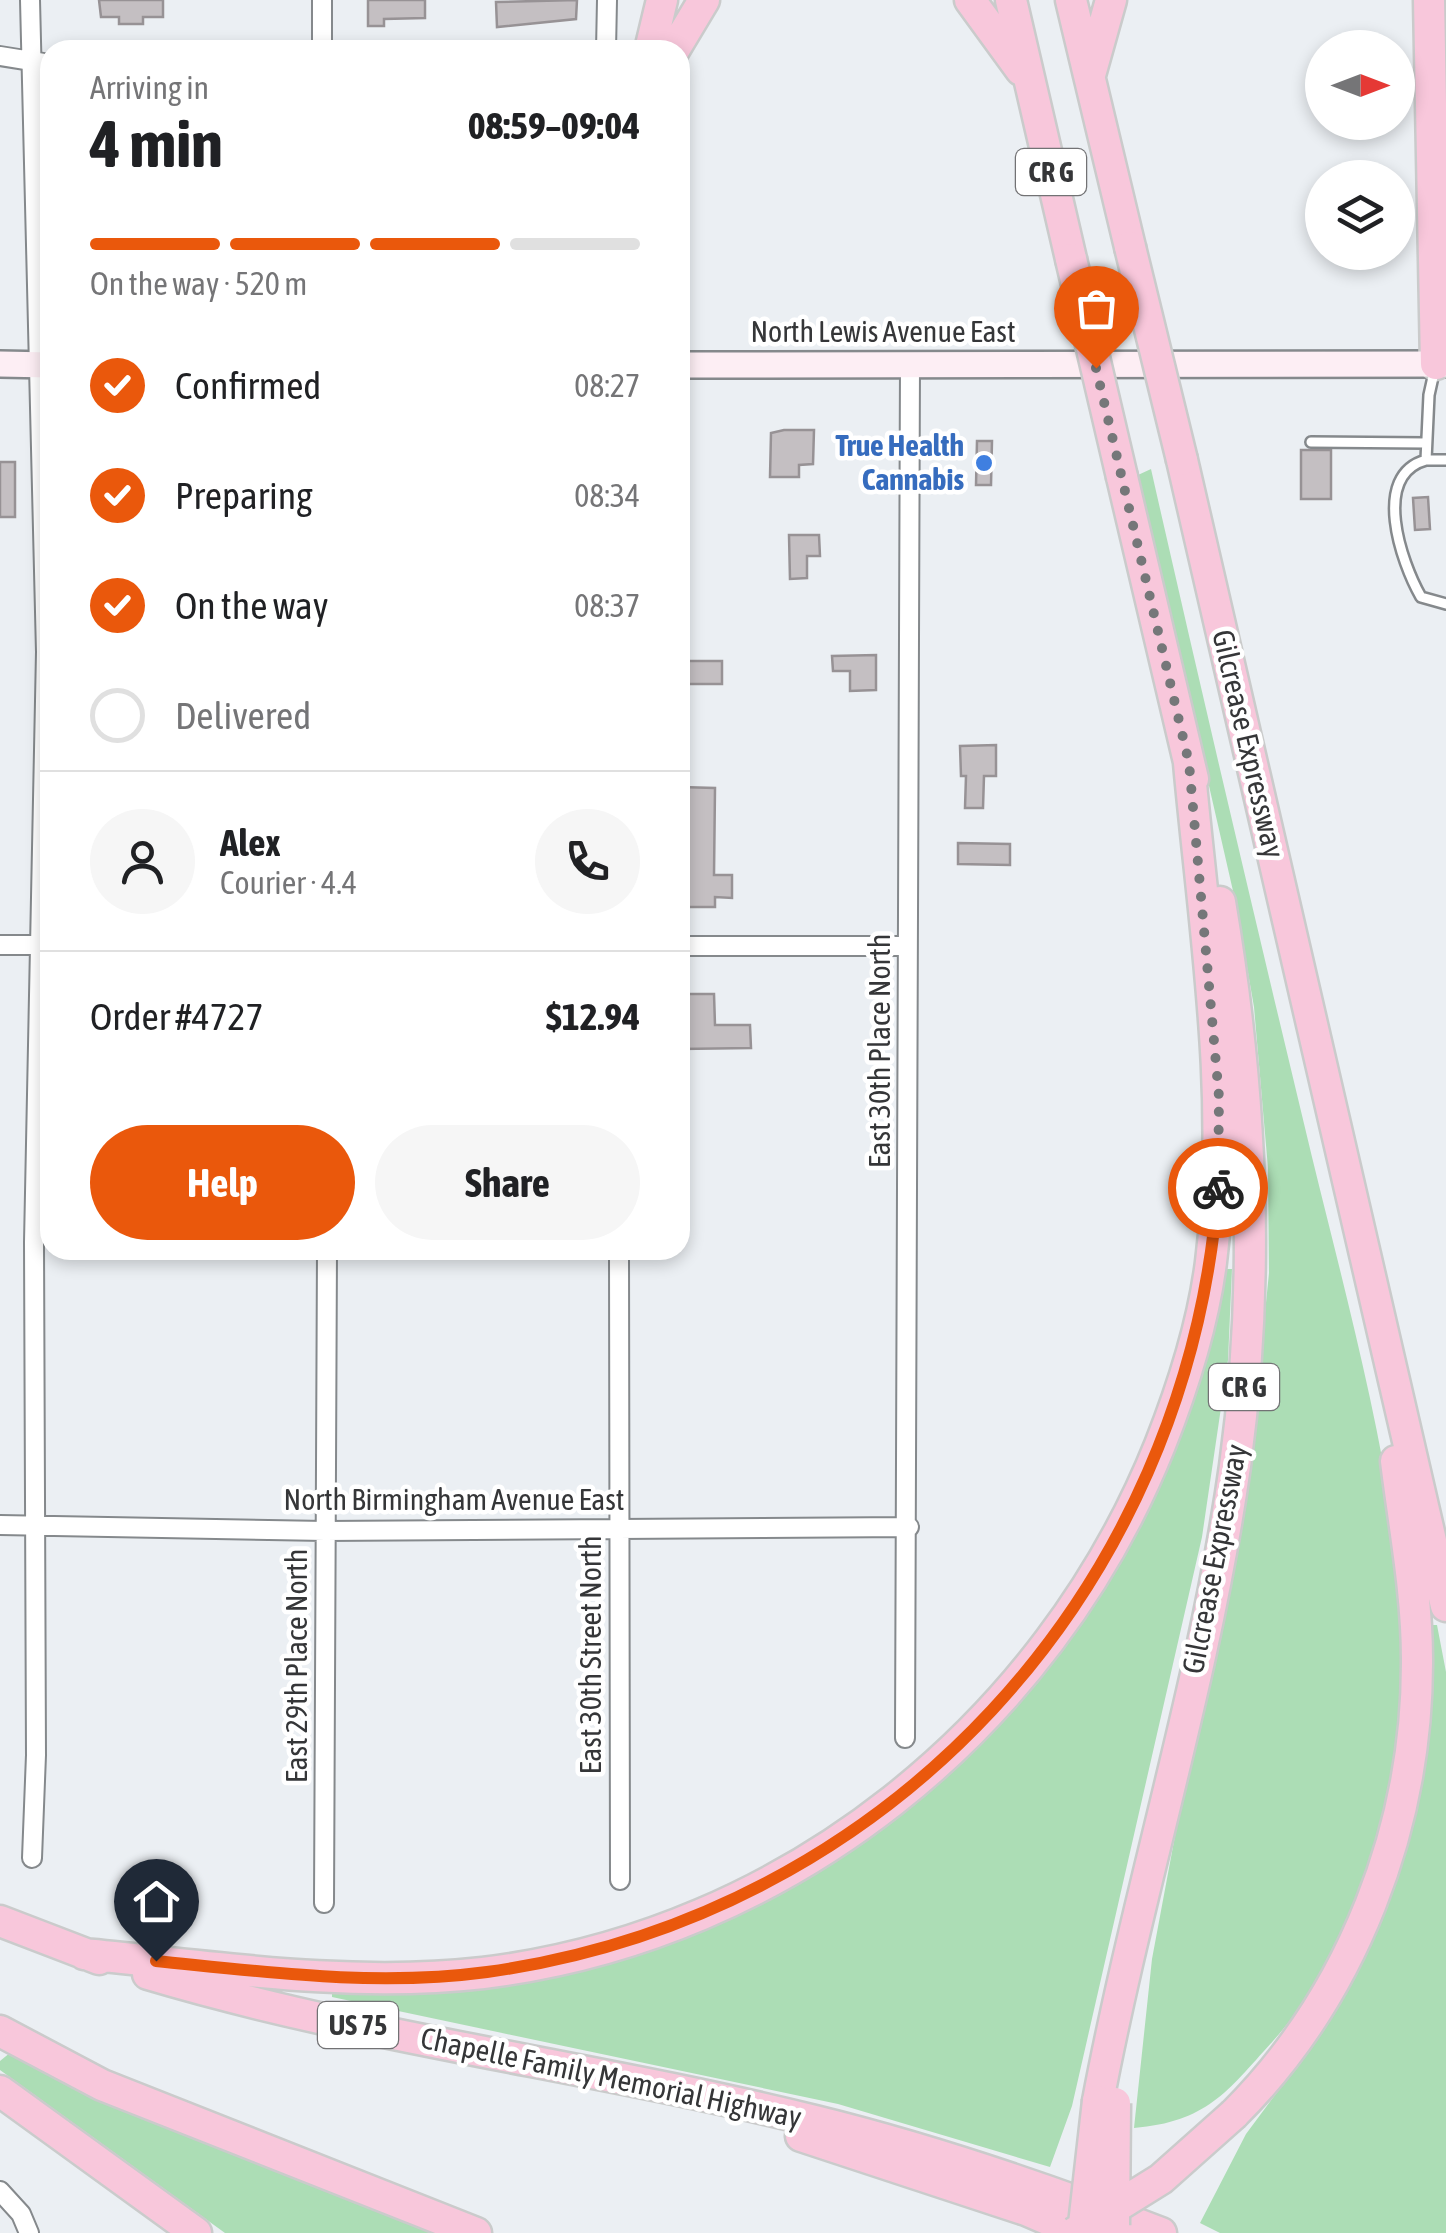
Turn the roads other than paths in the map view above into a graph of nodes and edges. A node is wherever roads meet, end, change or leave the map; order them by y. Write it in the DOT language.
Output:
graph roads {
  1 [pos="30,0"];
  2 [pos="322,0"];
  3 [pos="607,0"];
  4 [pos="662,0"];
  5 [pos="704,0"];
  6 [pos="970,0"];
  7 [pos="1012,0"];
  8 [pos="1071,0"];
  9 [pos="1111,0"];
  10 [pos="1428,0"];
  11 [pos="322,40"];
  12 [pos="606,40"];
  13 [pos="652,40"];
  14 [pos="680,40"];
  15 [pos="0,56"];
  16 [pos="31,58"];
  17 [pos="40,61"];
  18 [pos="1089,78"];
  19 [pos="1031,84"];
  20 [pos="40,288"];
  21 [pos="1446,309"];
  22 [pos="0,364"];
  23 [pos="40,364"];
  24 [pos="910,364"];
  25 [pos="1441,364"];
  26 [pos="690,365"];
  27 [pos="1310,442"];
  28 [pos="1426,444"];
  29 [pos="1426,460"];
  30 [pos="1446,460"];
  31 [pos="1446,604"];
  32 [pos="1189,763"];
  33 [pos="0,945"];
  34 [pos="40,945"];
  35 [pos="690,946"];
  36 [pos="907,946"];
  37 [pos="40,1260"];
  38 [pos="328,1260"];
  39 [pos="619,1260"];
  40 [pos="1373,1283"];
  41 [pos="1400,1401"];
  42 [pos="0,1525"];
  43 [pos="36,1525"];
  44 [pos="618,1526"];
  45 [pos="909,1527"];
  46 [pos="325,1530"];
  47 [pos="1446,1578"];
  48 [pos="1446,1606"];
  49 [pos="906,1738"];
  50 [pos="32,1858"];
  51 [pos="620,1880"];
  52 [pos="324,1903"];
  53 [pos="0,1920"];
  54 [pos="84,1954"];
  55 [pos="0,2031"];
  56 [pos="636,2083"];
  57 [pos="0,2091"];
  58 [pos="1106,2102"];
  59 [pos="0,2190"];
  60 [pos="28,2232"];
  61 [pos="196,2233"];
  62 [pos="476,2233"];
  63 [pos="1079,2233"];
  64 [pos="1114,2233"];
  65 [pos="1161,2233"];
  1 -- 16 [label="street"];
  2 -- 11 [label="street"];
  3 -- 12 [label="street"];
  4 -- 13 [label="highway"];
  5 -- 14 [label="highway"];
  6 -- 19 [label="highway"];
  7 -- 19 [label="highway, Gilcrease Expressway / CR G"];
  8 -- 18 [label="highway, Gilcrease Expressway / CR G"];
  9 -- 18 [label="highway"];
  10 -- 25 [label="highway"];
  15 -- 16 [label="street"];
  16 -- 17 [label="street"];
  16 -- 20 [label="street"];
  18 -- 40 [label="highway, Gilcrease Expressway / CR G, bridge"];
  19 -- 32 [label="highway, Gilcrease Expressway / CR G, bridge"];
  21 -- 25 [label="highway"];
  22 -- 23 [label="main road"];
  24 -- 25 [label="main road, North Lewis Avenue East"];
  24 -- 26 [label="main road, North Lewis Avenue East"];
  24 -- 36 [label="street, East 30th Place North"];
  25 -- 28 [label="lane"];
  27 -- 28 [label="lane"];
  28 -- 29 [label="lane"];
  29 -- 30 [label="lane"];
  29 -- 31 [label="lane"];
  32 -- 54 [label="highway"];
  32 -- 58 [label="highway, Gilcrease Expressway / CR G"];
  33 -- 34 [label="street"];
  35 -- 36 [label="street"];
  36 -- 45 [label="street, East 30th Place North"];
  37 -- 43 [label="street"];
  38 -- 46 [label="street, East 29th Place North"];
  39 -- 44 [label="street, East 30th Street North"];
  40 -- 41 [label="highway, Gilcrease Expressway / CR G"];
  40 -- 63 [label="highway, bridge"];
  41 -- 47 [label="highway"];
  41 -- 48 [label="highway, Gilcrease Expressway / CR G"];
  42 -- 43 [label="street, North Birmingham Avenue East"];
  43 -- 46 [label="street, North Birmingham Avenue East"];
  43 -- 50 [label="street"];
  44 -- 45 [label="street, North Birmingham Avenue East"];
  44 -- 46 [label="street, North Birmingham Avenue East"];
  44 -- 51 [label="street, East 30th Street North"];
  45 -- 49 [label="street, East 30th Place North"];
  46 -- 52 [label="street, East 29th Place North"];
  53 -- 54 [label="highway, Chapelle Family Memorial Highway / US 75"];
  54 -- 56 [label="highway, Chapelle Family Memorial Highway / US 75"];
  55 -- 62 [label="highway"];
  56 -- 63 [label="highway"];
  56 -- 65 [label="highway, Chapelle Family Memorial Highway / US 75"];
  57 -- 61 [label="highway"];
  58 -- 63 [label="highway, bridge"];
  58 -- 64 [label="highway, bridge"];
  59 -- 60 [label="street"];
}
